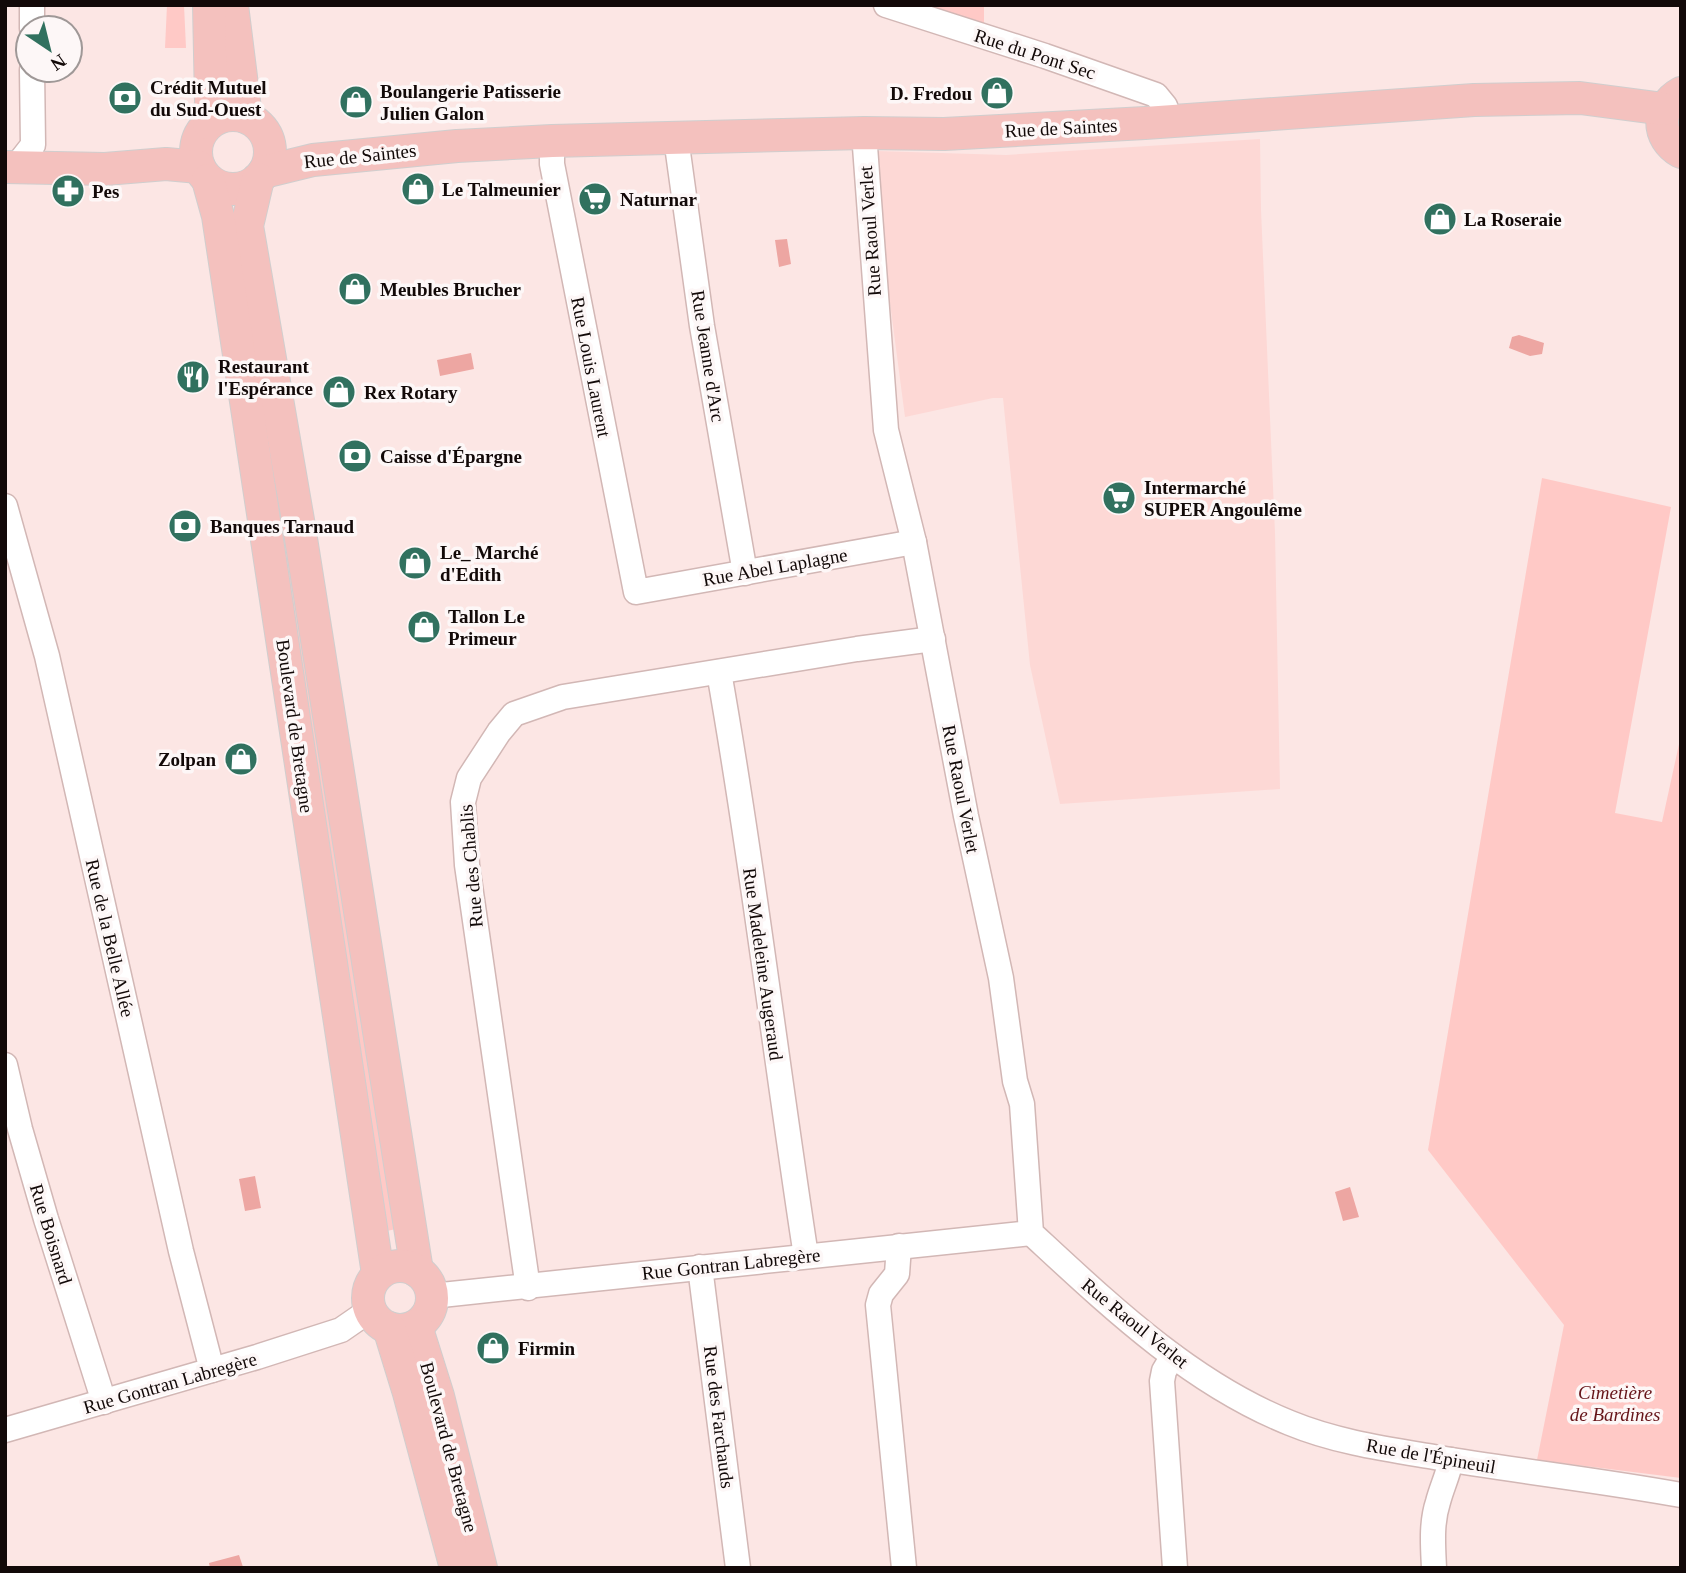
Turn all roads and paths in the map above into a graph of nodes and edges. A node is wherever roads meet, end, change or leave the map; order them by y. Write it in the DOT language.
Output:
graph roads {
  1 [pos="209,5"];
  2 [pos="232,5"];
  3 [pos="886,5"];
  4 [pos="32,84"];
  5 [pos="1672,101"];
  6 [pos="1170,120"];
  7 [pos="256,126"];
  8 [pos="864,133"];
  9 [pos="676,138"];
  10 [pos="552,141"];
  11 [pos="457,146"];
  12 [pos="203,152"];
  13 [pos="1681,152"];
  14 [pos="14,158"];
  15 [pos="261,175"];
  16 [pos="5,506"];
  17 [pos="914,541"];
  18 [pos="745,573"];
  19 [pos="636,592"];
  20 [pos="933,639"];
  21 [pos="719,672"];
  22 [pos="5,1065"];
  23 [pos="1031,1233"];
  24 [pos="899,1246"];
  25 [pos="806,1256"];
  26 [pos="700,1267"];
  27 [pos="378,1274"];
  28 [pos="425,1284"];
  29 [pos="528,1287"];
  30 [pos="392,1322"];
  31 [pos="1173,1356"];
  32 [pos="212,1370"];
  33 [pos="1195,1371"];
  34 [pos="104,1402"];
  35 [pos="5,1430"];
  36 [pos="1451,1460"];
  37 [pos="1681,1495"];
  38 [pos="456,1568"];
  39 [pos="481,1568"];
  40 [pos="738,1568"];
  41 [pos="904,1568"];
  42 [pos="1175,1568"];
  43 [pos="1434,1568"];
  1 -- 12 [label="main road, Boulevard de Bretagne"];
  2 -- 7 [label="main road"];
  3 -- 6 [label="street, Rue du Pont Sec"];
  4 -- 14 [label="street"];
  5 -- 6 [label="main road, Rue de Saintes"];
  5 -- 13 [label="main road"];
  6 -- 8 [label="main road, Rue de Saintes"];
  7 -- 11 [label="main road, Rue de Saintes"];
  7 -- 12 [label="main road"];
  7 -- 15 [label="main road"];
  8 -- 9 [label="main road, Rue de Saintes"];
  8 -- 17 [label="street, Rue Raoul Verlet"];
  9 -- 10 [label="main road, Rue de Saintes"];
  9 -- 18 [label="street, Rue Jeanne d'Arc"];
  10 -- 11 [label="main road, Rue de Saintes"];
  10 -- 19 [label="street, Rue Louis Laurent"];
  11 -- 15 [label="main road, Rue de Saintes"];
  12 -- 14 [label="main road"];
  12 -- 15 [label="main road"];
  12 -- 27 [label="main road, Boulevard de Bretagne"];
  15 -- 28 [label="main road, Boulevard de Bretagne"];
  16 -- 32 [label="street, Rue de la Belle Allée"];
  17 -- 18 [label="street, Rue Abel Laplagne"];
  17 -- 20 [label="street, Rue Raoul Verlet"];
  18 -- 19 [label="street, Rue Abel Laplagne"];
  20 -- 21 [label="street, Rue des Chablis"];
  20 -- 23 [label="street, Rue Raoul Verlet"];
  21 -- 25 [label="street, Rue Madeleine Augeraud"];
  21 -- 29 [label="street, Rue des Chablis"];
  22 -- 34 [label="street, Rue Boisnard"];
  23 -- 24 [label="street, Rue Gontran Labregère"];
  23 -- 31 [label="street, Rue Raoul Verlet"];
  24 -- 25 [label="street, Rue Gontran Labregère"];
  24 -- 41 [label="street"];
  25 -- 26 [label="street, Rue Gontran Labregère"];
  26 -- 29 [label="street, Rue Gontran Labregère"];
  26 -- 40 [label="street, Rue des Farchauds"];
  27 -- 28 [label="main road"];
  27 -- 30 [label="main road"];
  28 -- 29 [label="street, Rue Gontran Labregère"];
  28 -- 30 [label="main road"];
  30 -- 32 [label="street, Rue Gontran Labregère"];
  30 -- 38 [label="main road, Boulevard de Bretagne"];
  30 -- 39 [label="main road, Boulevard de Bretagne"];
  31 -- 33 [label="street, Rue Raoul Verlet"];
  31 -- 42 [label="street"];
  32 -- 34 [label="street, Rue Gontran Labregère"];
  33 -- 36 [label="street, Rue de l'Épineuil"];
  34 -- 35 [label="street, Rue Gontran Labregère"];
  36 -- 37 [label="street, Rue de l'Épineuil"];
  36 -- 43 [label="street"];
}
